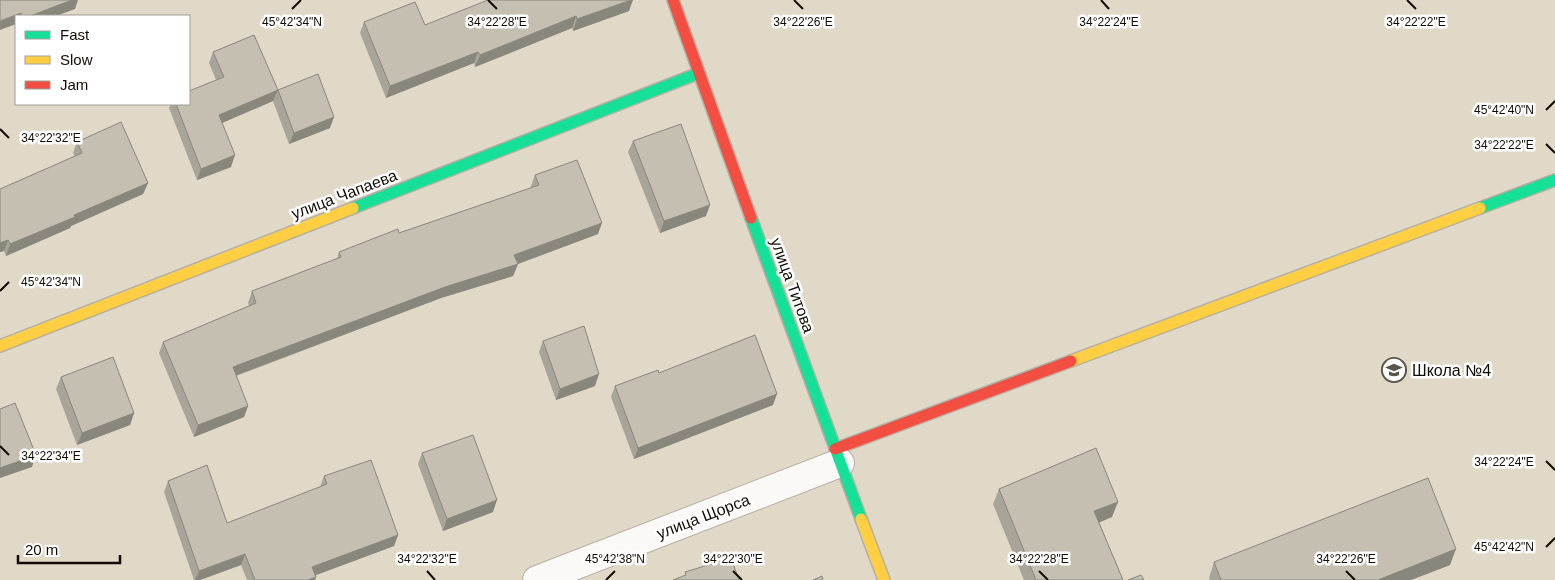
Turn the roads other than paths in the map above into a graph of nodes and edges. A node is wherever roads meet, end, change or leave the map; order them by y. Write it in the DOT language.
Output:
graph roads {
  1 [pos="673,0"];
  2 [pos="699,73"];
  3 [pos="1555,180"];
  4 [pos="0,346"];
  5 [pos="838,456"];
  6 [pos="537,580"];
  7 [pos="884,580"];
  1 -- 2 [label="street, улица Титова"];
  2 -- 4 [label="street, улица Чапаева"];
  2 -- 5 [label="street, улица Титова"];
  3 -- 5 [label="street"];
  5 -- 6 [label="street, улица Щорса"];
  5 -- 7 [label="street, улица Титова"];
}
